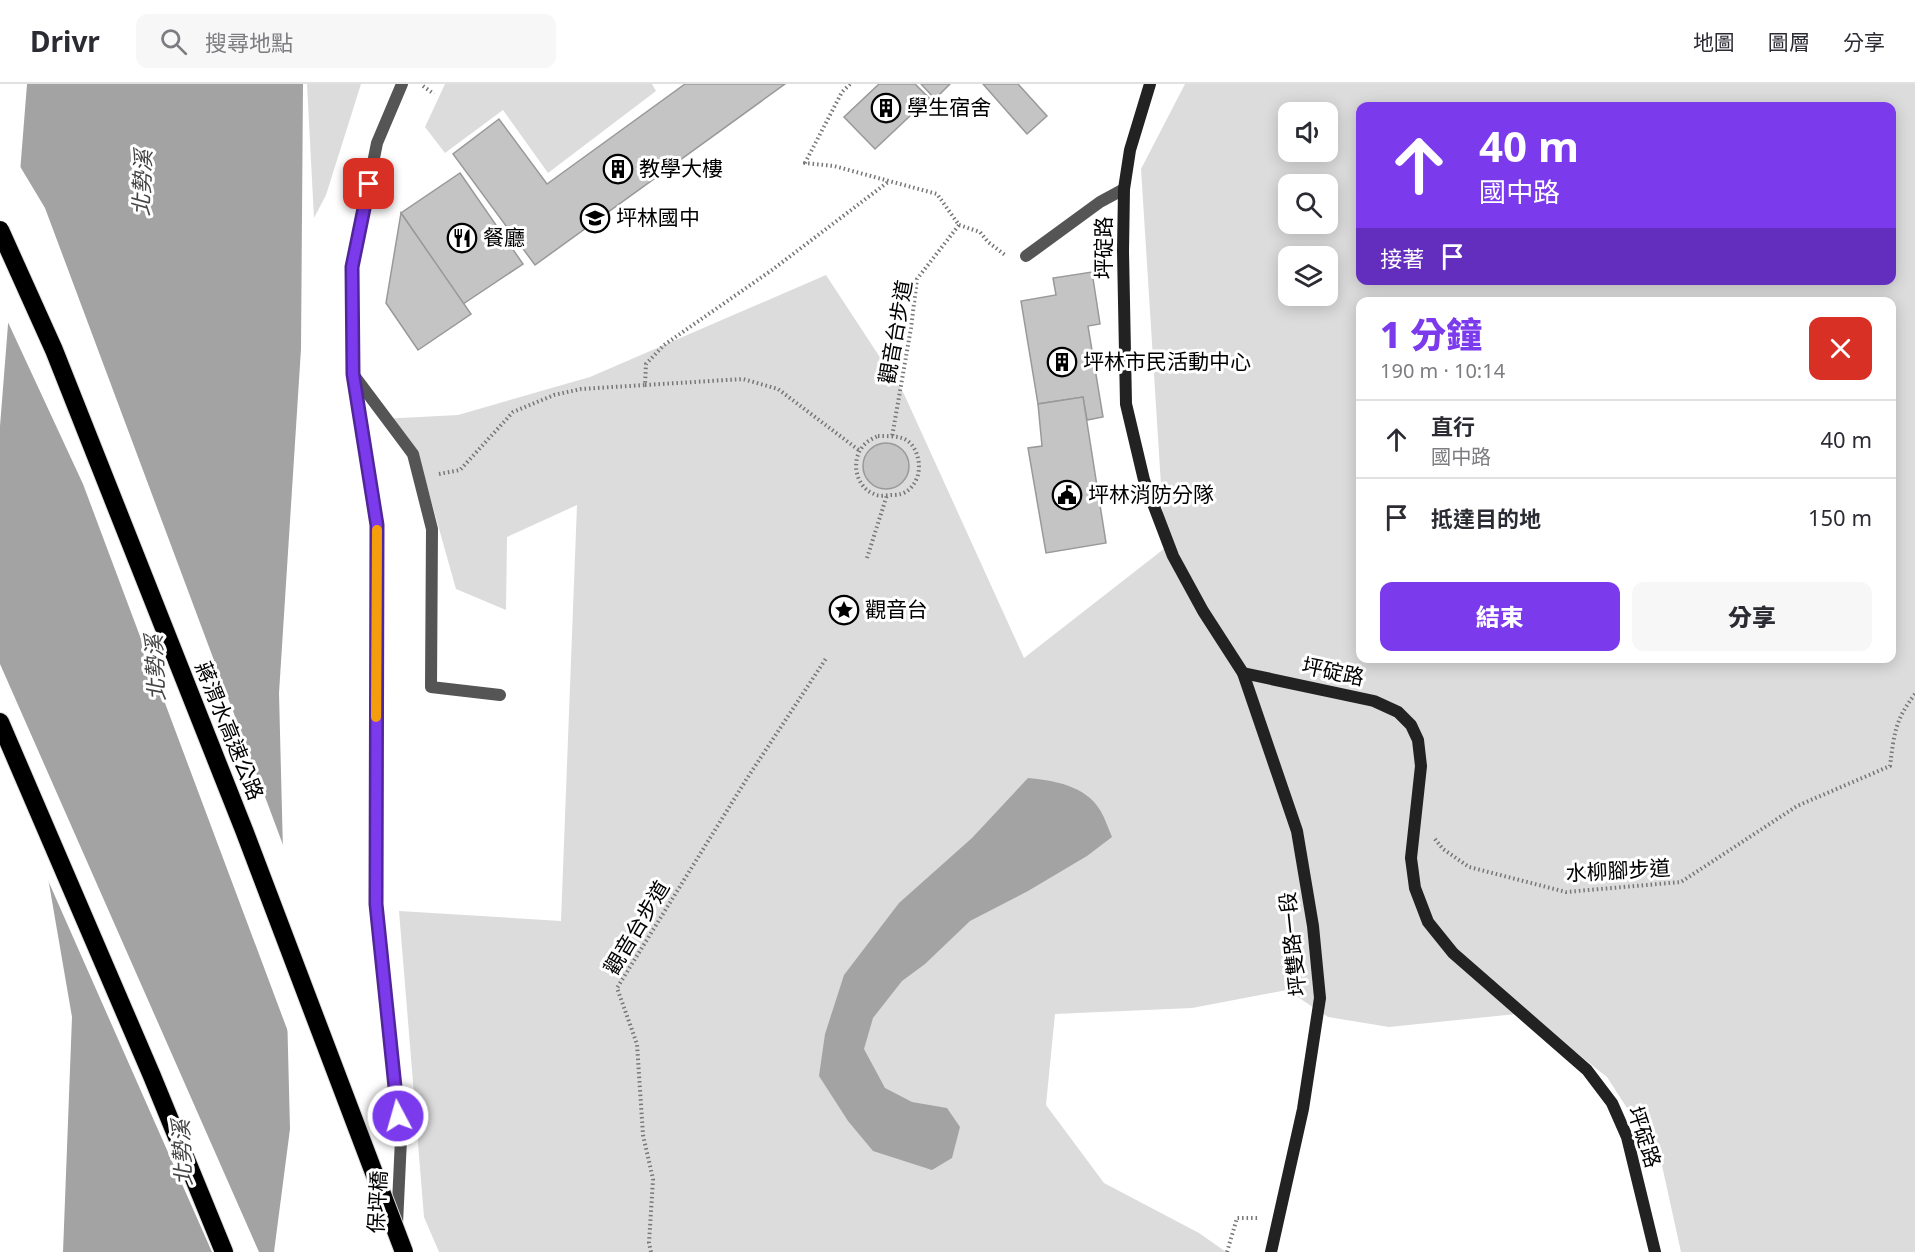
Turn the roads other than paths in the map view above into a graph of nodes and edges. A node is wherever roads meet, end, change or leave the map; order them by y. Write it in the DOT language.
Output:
graph roads {
  1 [pos="402,84"];
  2 [pos="1150,84"];
  3 [pos="1124,189"];
  4 [pos="0,230"];
  5 [pos="1026,256"];
  6 [pos="353,374"];
  7 [pos="1243,673"];
  8 [pos="500,695"];
  9 [pos="0,722"];
  10 [pos="224,1252"];
  11 [pos="395,1252"];
  12 [pos="404,1252"];
  13 [pos="1271,1252"];
  14 [pos="1655,1252"];
  1 -- 6 [label="street, 保坪橋"];
  2 -- 3 [label="main road, 坪碇路"];
  3 -- 5 [label="street"];
  3 -- 7 [label="main road, 坪碇路"];
  4 -- 12 [label="highway, 蔣渭水高速公路, bridge"];
  6 -- 8 [label="street"];
  6 -- 11 [label="street, 保坪橋, bridge"];
  7 -- 13 [label="main road, 坪雙路一段"];
  7 -- 14 [label="main road, 坪碇路"];
  9 -- 10 [label="highway"];
}
